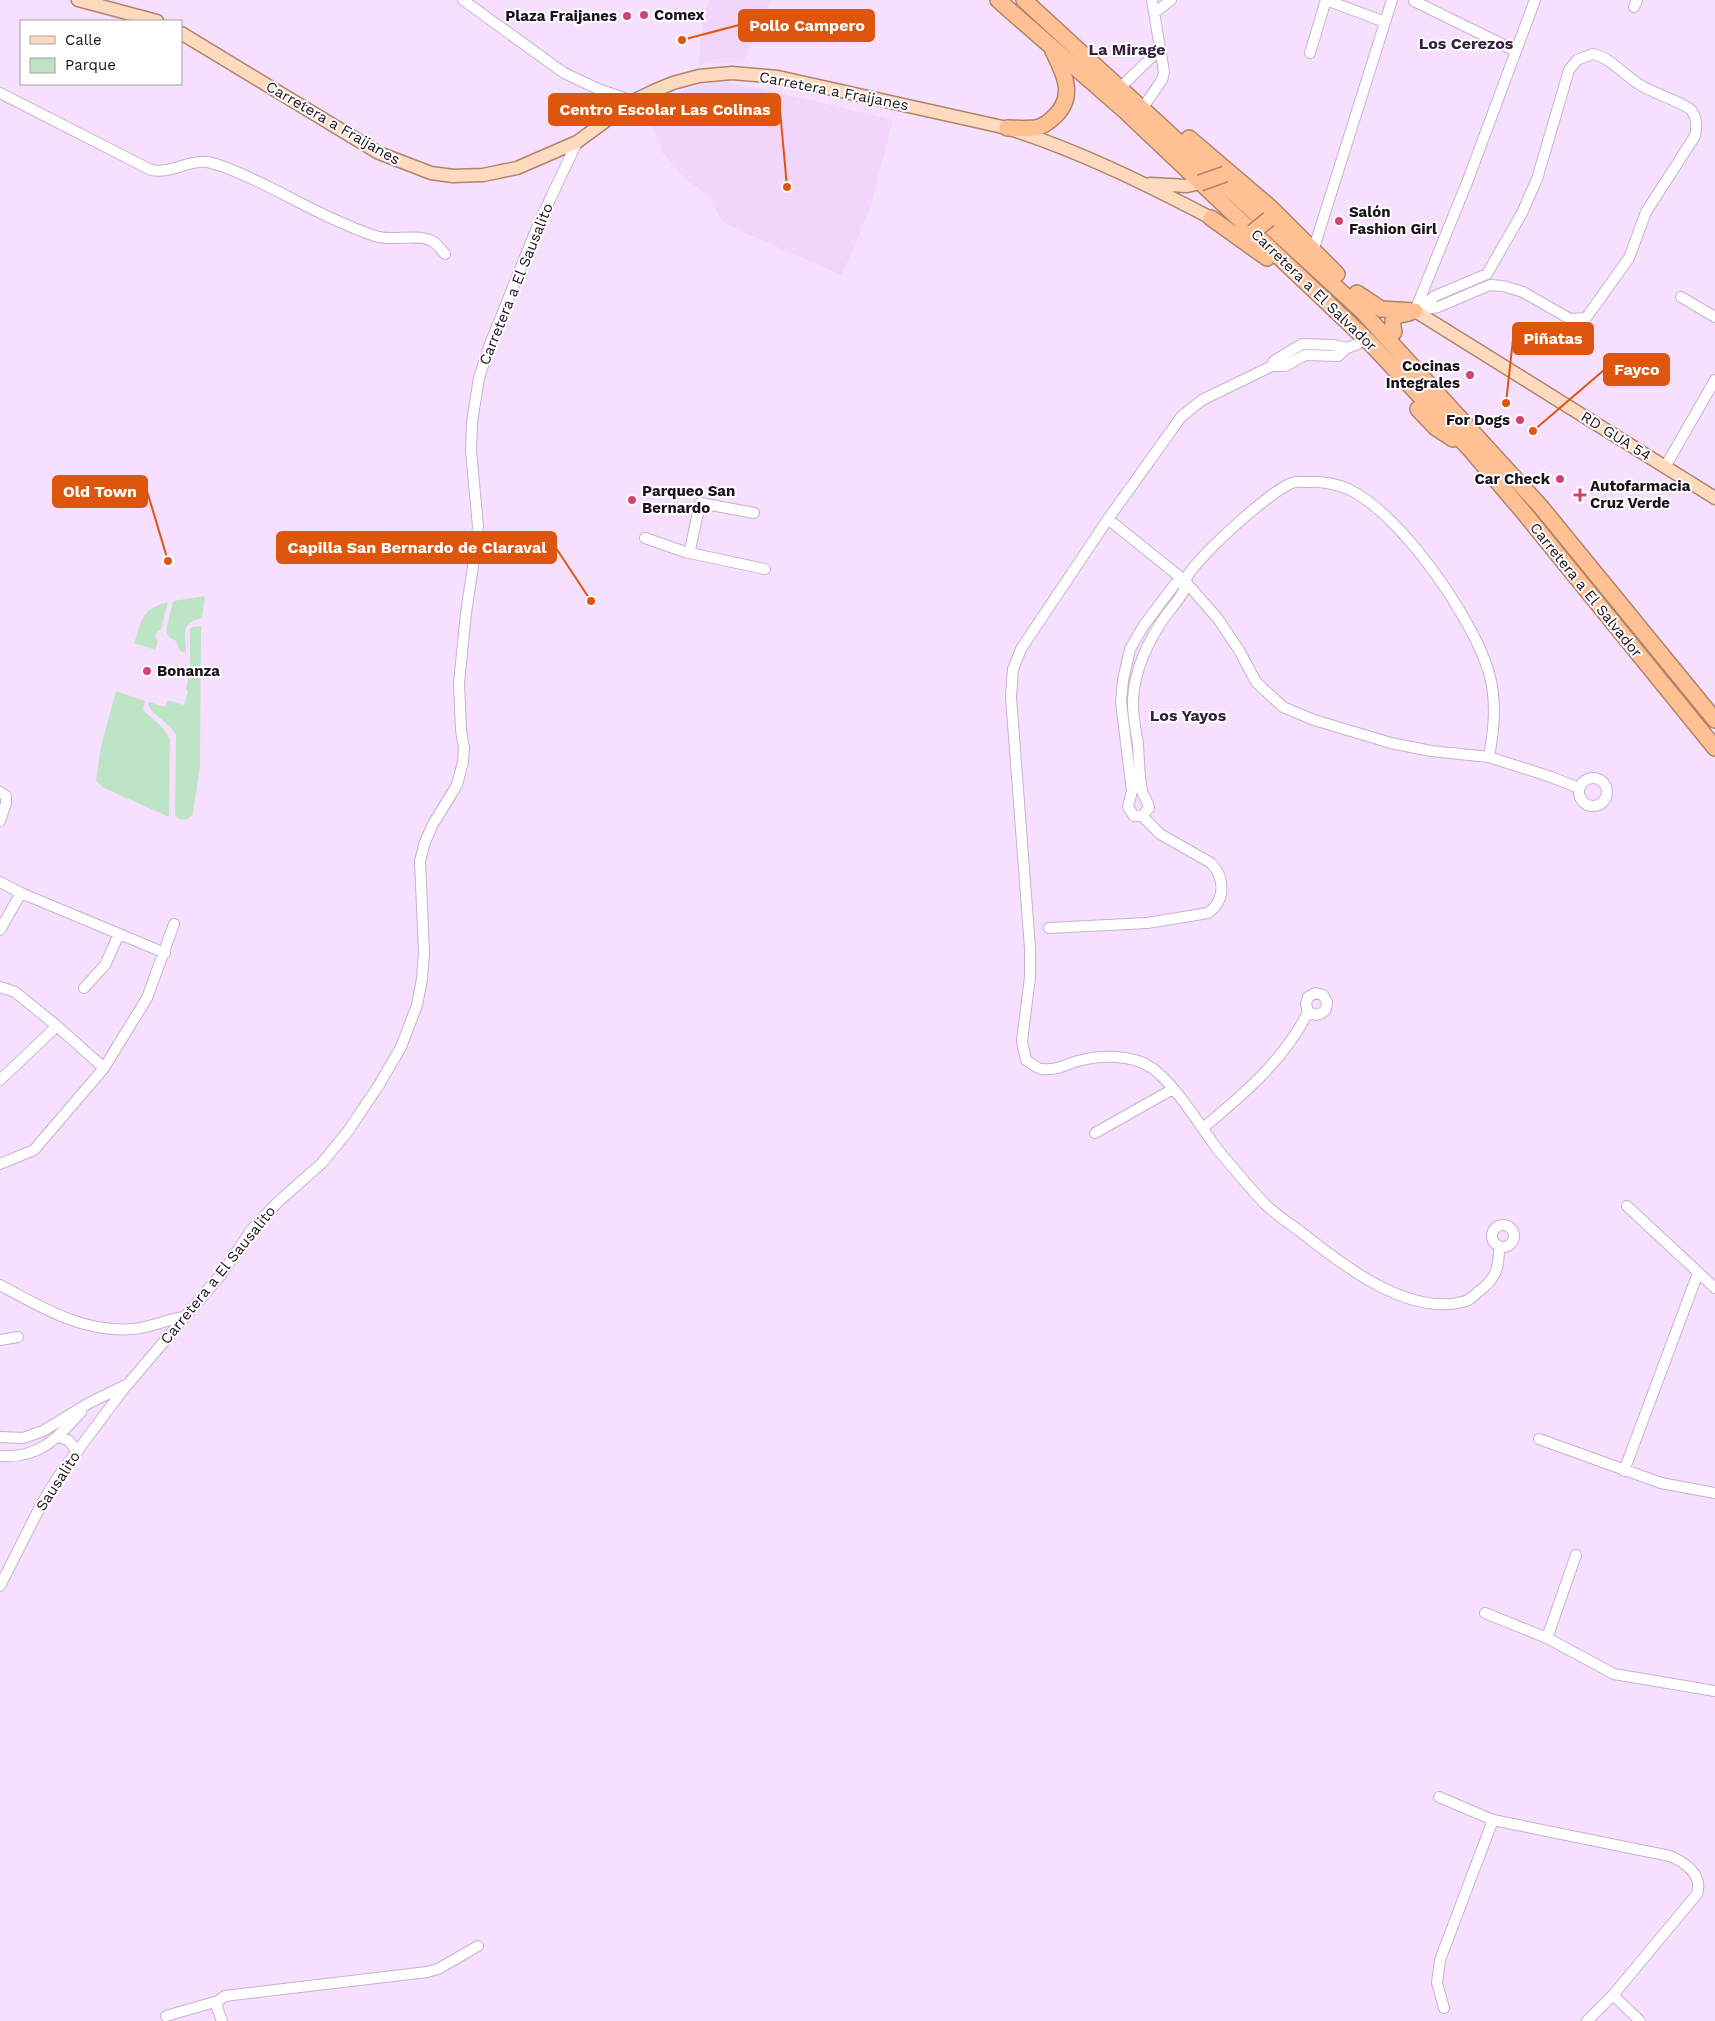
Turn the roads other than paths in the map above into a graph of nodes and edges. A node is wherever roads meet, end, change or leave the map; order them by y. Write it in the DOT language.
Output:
graph roads {
  1 [pos="78,0"];
  2 [pos="463,0"];
  3 [pos="998,0"];
  4 [pos="1024,0"];
  5 [pos="1152,0"];
  6 [pos="1171,0"];
  7 [pos="1392,0"];
  8 [pos="1535,0"];
  9 [pos="1414,1"];
  10 [pos="1154,13"];
  11 [pos="1044,17"];
  12 [pos="154,20"];
  13 [pos="1385,22"];
  14 [pos="182,34"];
  15 [pos="1049,43"];
  16 [pos="1160,49"];
  17 [pos="1516,51"];
  18 [pos="1310,52"];
  19 [pos="1124,84"];
  20 [pos="0,93"];
  21 [pos="634,101"];
  22 [pos="1146,103"];
  23 [pos="1007,128"];
  24 [pos="577,142"];
  25 [pos="1228,173"];
  26 [pos="1145,183"];
  27 [pos="1198,184"];
  28 [pos="1270,214"];
  29 [pos="1211,218"];
  30 [pos="1247,232"];
  31 [pos="1313,251"];
  32 [pos="446,254"];
  33 [pos="1267,258"];
  34 [pos="1487,274"];
  35 [pos="1490,285"];
  36 [pos="1357,293"];
  37 [pos="1681,297"];
  38 [pos="1415,311"];
  39 [pos="1715,318"];
  40 [pos="1394,332"];
  41 [pos="1353,346"];
  42 [pos="1715,380"];
  43 [pos="1468,447"];
  44 [pos="1665,467"];
  45 [pos="1509,471"];
  46 [pos="1715,498"];
  47 [pos="754,513"];
  48 [pos="1108,519"];
  49 [pos="645,538"];
  50 [pos="685,552"];
  51 [pos="765,569"];
  52 [pos="1185,581"];
  53 [pos="1715,720"];
  54 [pos="1715,748"];
  55 [pos="1489,757"];
  56 [pos="1579,788"];
  57 [pos="0,792"];
  58 [pos="1142,816"];
  59 [pos="0,821"];
  60 [pos="0,882"];
  61 [pos="21,893"];
  62 [pos="174,924"];
  63 [pos="1049,928"];
  64 [pos="0,930"];
  65 [pos="119,934"];
  66 [pos="165,953"];
  67 [pos="0,987"];
  68 [pos="84,988"];
  69 [pos="1308,1012"];
  70 [pos="57,1026"];
  71 [pos="104,1068"];
  72 [pos="0,1080"];
  73 [pos="1173,1089"];
  74 [pos="1203,1128"];
  75 [pos="1094,1133"];
  76 [pos="0,1164"];
  77 [pos="1627,1206"];
  78 [pos="1500,1247"];
  79 [pos="1698,1274"];
  80 [pos="0,1285"];
  81 [pos="1715,1288"];
  82 [pos="186,1317"];
  83 [pos="18,1337"];
  84 [pos="0,1340"];
  85 [pos="128,1384"];
  86 [pos="89,1403"];
  87 [pos="0,1437"];
  88 [pos="59,1437"];
  89 [pos="23,1438"];
  90 [pos="1539,1439"];
  91 [pos="77,1451"];
  92 [pos="0,1456"];
  93 [pos="21,1456"];
  94 [pos="1624,1471"];
  95 [pos="1715,1494"];
  96 [pos="1576,1555"];
  97 [pos="0,1586"];
  98 [pos="1486,1613"];
  99 [pos="1547,1638"];
  100 [pos="1715,1691"];
  101 [pos="1439,1797"];
  102 [pos="1493,1820"];
  103 [pos="478,1946"];
  104 [pos="1613,1995"];
  105 [pos="218,2001"];
  106 [pos="1444,2008"];
  107 [pos="166,2016"];
  108 [pos="222,2021"];
  109 [pos="1587,2021"];
  110 [pos="1640,2021"];
  1 -- 12 [label="main road"];
  2 -- 21 [label="street"];
  3 -- 15 [label="highway, Carretera a El Salvador"];
  4 -- 11 [label="highway, Carretera a El Salvador"];
  5 -- 10 [label="street"];
  6 -- 10 [label="street"];
  7 -- 13 [label="street"];
  8 -- 17 [label="street"];
  9 -- 17 [label="street"];
  10 -- 16 [label="street"];
  11 -- 19 [label="highway"];
  11 -- 45 [label="highway, Carretera a El Salvador"];
  13 -- 18 [label="street"];
  13 -- 31 [label="street"];
  14 -- 24 [label="main road, Carretera a Fraijanes"];
  15 -- 23 [label="highway"];
  15 -- 27 [label="highway"];
  15 -- 43 [label="highway, Carretera a El Salvador"];
  16 -- 19 [label="street"];
  16 -- 22 [label="street"];
  17 -- 38 [label="street"];
  19 -- 22 [label="highway"];
  20 -- 32 [label="street"];
  21 -- 23 [label="main road, Carretera a Fraijanes"];
  21 -- 24 [label="main road, Carretera a Fraijanes"];
  22 -- 25 [label="highway"];
  23 -- 26 [label="main road, Carretera a Fraijanes"];
  24 -- 82 [label="street, Carretera a El Sausalito"];
  25 -- 27 [label="highway, bridge"];
  25 -- 28 [label="highway"];
  26 -- 27 [label="main road, Carretera a Fraijanes"];
  26 -- 29 [label="main road, Carretera a Fraijanes"];
  27 -- 30 [label="highway"];
  28 -- 30 [label="highway, bridge"];
  28 -- 31 [label="highway"];
  29 -- 30 [label="highway"];
  29 -- 33 [label="highway"];
  30 -- 33 [label="highway"];
  31 -- 36 [label="highway"];
  33 -- 41 [label="highway"];
  34 -- 35 [label="street"];
  34 -- 35 [label="street"];
  34 -- 38 [label="street"];
  35 -- 38 [label="street"];
  36 -- 38 [label="highway"];
  36 -- 40 [label="highway"];
  37 -- 39 [label="street"];
  38 -- 40 [label="highway"];
  38 -- 44 [label="main road, RD GUA 54"];
  40 -- 45 [label="highway"];
  41 -- 43 [label="highway"];
  41 -- 48 [label="street"];
  42 -- 44 [label="street"];
  43 -- 54 [label="highway, Carretera a El Salvador"];
  44 -- 46 [label="main road, RD GUA 54"];
  45 -- 53 [label="highway, Carretera a El Salvador"];
  47 -- 50 [label="street"];
  48 -- 52 [label="street"];
  48 -- 73 [label="street"];
  49 -- 50 [label="street"];
  50 -- 51 [label="street"];
  52 -- 55 [label="street"];
  52 -- 55 [label="street"];
  52 -- 58 [label="street"];
  52 -- 58 [label="street"];
  55 -- 56 [label="street"];
  57 -- 59 [label="street"];
  58 -- 63 [label="street"];
  60 -- 61 [label="street"];
  61 -- 64 [label="street"];
  61 -- 65 [label="street"];
  62 -- 66 [label="street"];
  65 -- 66 [label="street"];
  65 -- 68 [label="street"];
  66 -- 71 [label="street"];
  67 -- 70 [label="street"];
  69 -- 74 [label="street"];
  70 -- 71 [label="street"];
  70 -- 72 [label="street"];
  71 -- 76 [label="street"];
  73 -- 74 [label="street"];
  73 -- 75 [label="street"];
  74 -- 78 [label="street"];
  77 -- 79 [label="street"];
  79 -- 81 [label="street"];
  79 -- 94 [label="street"];
  80 -- 82 [label="street"];
  82 -- 85 [label="street, Carretera a El Sausalito"];
  83 -- 84 [label="street"];
  85 -- 86 [label="street, Carretera a El Sausalito"];
  85 -- 91 [label="street, Sausalito"];
  86 -- 88 [label="street"];
  86 -- 89 [label="street, Carretera a El Sausalito"];
  87 -- 89 [label="street"];
  88 -- 91 [label="street"];
  88 -- 93 [label="street"];
  89 -- 93 [label="street"];
  90 -- 94 [label="street"];
  91 -- 97 [label="street, Sausalito"];
  92 -- 93 [label="street"];
  94 -- 95 [label="street"];
  96 -- 99 [label="street"];
  98 -- 99 [label="street"];
  99 -- 100 [label="street"];
  101 -- 102 [label="street"];
  102 -- 104 [label="street"];
  102 -- 106 [label="street"];
  103 -- 105 [label="street"];
  104 -- 109 [label="street"];
  104 -- 110 [label="street"];
  105 -- 107 [label="street"];
  105 -- 108 [label="street"];
}
